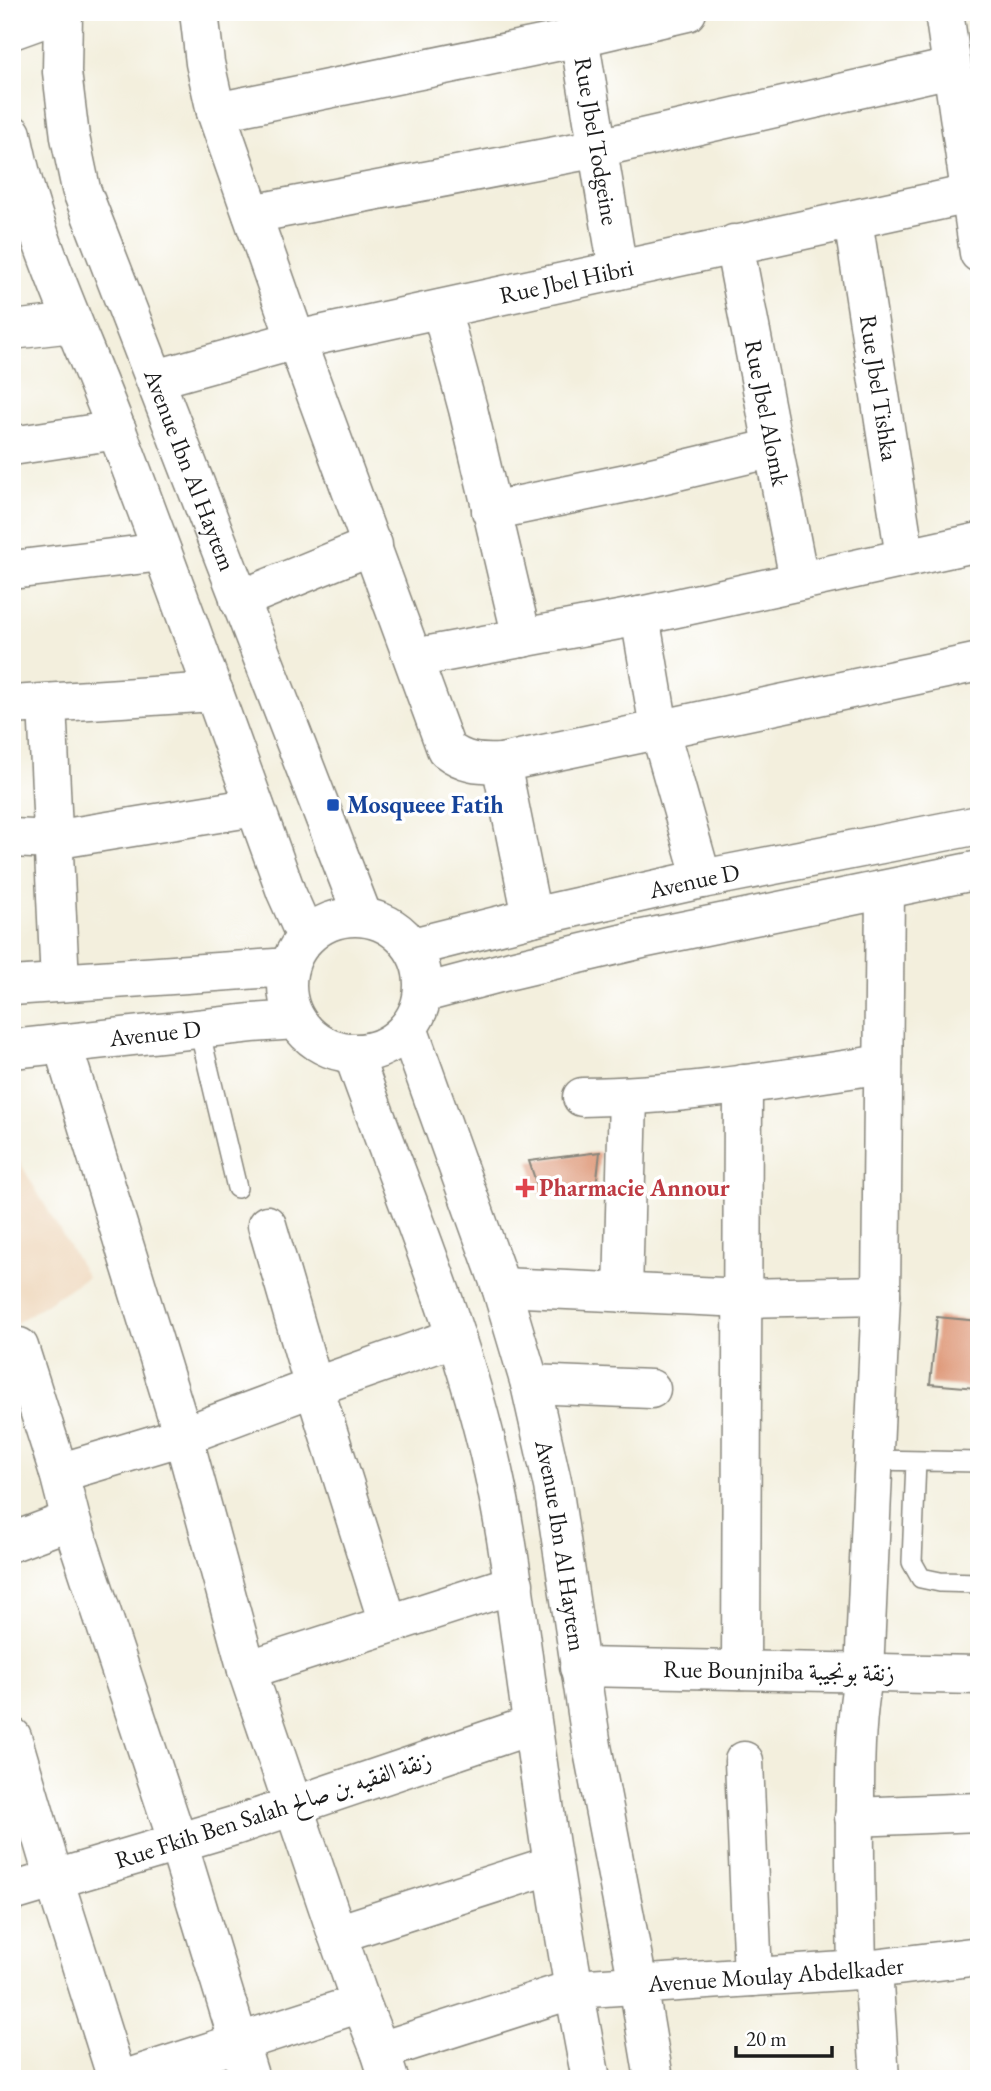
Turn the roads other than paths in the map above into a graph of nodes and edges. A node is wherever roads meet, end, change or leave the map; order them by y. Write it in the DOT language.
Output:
graph roads {
  1 [pos="63,12"];
  2 [pos="199,12"];
  3 [pos="687,12"];
  4 [pos="944,12"];
  5 [pos="577,25"];
  6 [pos="12,30"];
  7 [pos="951,68"];
  8 [pos="216,112"];
  9 [pos="12,134"];
  10 [pos="598,148"];
  11 [pos="974,192"];
  12 [pos="252,214"];
  13 [pos="853,220"];
  14 [pos="24,224"];
  15 [pos="734,244"];
  16 [pos="979,253"];
  17 [pos="618,270"];
  18 [pos="441,309"];
  19 [pos="72,323"];
  20 [pos="12,330"];
  21 [pos="296,340"];
  22 [pos="156,379"];
  23 [pos="117,430"];
  24 [pos="12,446"];
  25 [pos="774,448"];
  26 [pos="491,510"];
  27 [pos="979,542"];
  28 [pos="373,545"];
  29 [pos="162,552"];
  30 [pos="905,557"];
  31 [pos="12,570"];
  32 [pos="799,580"];
  33 [pos="239,600"];
  34 [pos="640,616"];
  35 [pos="522,638"];
  36 [pos="414,658"];
  37 [pos="979,662"];
  38 [pos="214,692"];
  39 [pos="29,704"];
  40 [pos="659,728"];
  41 [pos="501,763"];
  42 [pos="255,807"];
  43 [pos="979,825"];
  44 [pos="12,838"];
  45 [pos="53,840"];
  46 [pos="979,870"];
  47 [pos="702,879"];
  48 [pos="885,890"];
  49 [pos="363,916"];
  50 [pos="532,917"];
  51 [pos="413,947"];
  52 [pos="298,952"];
  53 [pos="60,982"];
  54 [pos="12,986"];
  55 [pos="424,993"];
  56 [pos="296,1020"];
  57 [pos="408,1028"];
  58 [pos="199,1029"];
  59 [pos="62,1043"];
  60 [pos="12,1049"];
  61 [pos="353,1054"];
  62 [pos="883,1065"];
  63 [pos="743,1084"];
  64 [pos="628,1096"];
  65 [pos="582,1097"];
  66 [pos="237,1188"];
  67 [pos="267,1225"];
  68 [pos="501,1287"];
  69 [pos="623,1293"];
  70 [pos="881,1295"];
  71 [pos="744,1298"];
  72 [pos="456,1337"];
  73 [pos="19,1347"];
  74 [pos="530,1384"];
  75 [pos="314,1387"];
  76 [pos="651,1389"];
  77 [pos="183,1436"];
  78 [pos="873,1460"];
  79 [pos="916,1461"];
  80 [pos="979,1461"];
  81 [pos="59,1473"];
  82 [pos="71,1520"];
  83 [pos="12,1542"];
  84 [pos="979,1583"];
  85 [pos="514,1584"];
  86 [pos="388,1623"];
  87 [pos="579,1667"];
  88 [pos="247,1670"];
  89 [pos="741,1670"];
  90 [pos="864,1672"];
  91 [pos="979,1675"];
  92 [pos="532,1726"];
  93 [pos="12,1737"];
  94 [pos="744,1761"];
  95 [pos="293,1807"];
  96 [pos="979,1812"];
  97 [pos="854,1817"];
  98 [pos="178,1843"];
  99 [pos="552,1865"];
  100 [pos="54,1879"];
  101 [pos="12,1892"];
  102 [pos="337,1934"];
  103 [pos="979,1956"];
  104 [pos="865,1969"];
  105 [pos="754,1977"];
  106 [pos="638,1984"];
  107 [pos="573,1989"];
  108 [pos="361,2003"];
  109 [pos="239,2043"];
  110 [pos="384,2065"];
  111 [pos="117,2079"];
  112 [pos="125,2079"];
  113 [pos="250,2079"];
  114 [pos="591,2079"];
  115 [pos="654,2079"];
  116 [pos="880,2079"];
  1 -- 6 [label="street"];
  1 -- 22 [label="street, Avenue Ibn Al Haytem"];
  2 -- 8 [label="street"];
  3 -- 5 [label="street"];
  4 -- 7 [label="street"];
  5 -- 8 [label="street"];
  5 -- 10 [label="street, Rue Jbel Todgeine"];
  7 -- 10 [label="street"];
  7 -- 11 [label="street"];
  8 -- 12 [label="street"];
  9 -- 14 [label="street"];
  10 -- 12 [label="street"];
  10 -- 17 [label="street, Rue Jbel Todgeine"];
  11 -- 13 [label="street, Rue Jbel Hibri"];
  11 -- 16 [label="street"];
  12 -- 21 [label="street"];
  13 -- 15 [label="street, Rue Jbel Hibri"];
  13 -- 30 [label="street, Rue Jbel Tishka"];
  14 -- 19 [label="street"];
  15 -- 17 [label="street, Rue Jbel Hibri"];
  15 -- 25 [label="street, Rue Jbel Alomk"];
  17 -- 18 [label="street, Rue Jbel Hibri"];
  18 -- 21 [label="street, Rue Jbel Hibri"];
  18 -- 26 [label="street"];
  19 -- 20 [label="street"];
  19 -- 23 [label="street"];
  21 -- 22 [label="street, Rue Jbel Hibri"];
  21 -- 28 [label="street"];
  22 -- 33 [label="street, Avenue Ibn Al Haytem"];
  23 -- 24 [label="street"];
  23 -- 29 [label="street"];
  25 -- 26 [label="street"];
  25 -- 32 [label="street, Rue Jbel Alomk"];
  26 -- 35 [label="street"];
  27 -- 30 [label="street"];
  28 -- 33 [label="street"];
  28 -- 36 [label="street"];
  29 -- 31 [label="street"];
  29 -- 38 [label="street"];
  30 -- 32 [label="street"];
  32 -- 34 [label="street"];
  33 -- 49 [label="street, Avenue Ibn Al Haytem"];
  34 -- 35 [label="street"];
  34 -- 40 [label="street"];
  35 -- 36 [label="street"];
  36 -- 41 [label="street"];
  37 -- 40 [label="street"];
  38 -- 39 [label="street"];
  38 -- 42 [label="street"];
  39 -- 45 [label="street"];
  40 -- 41 [label="street"];
  40 -- 47 [label="street"];
  41 -- 50 [label="street"];
  42 -- 45 [label="street"];
  42 -- 52 [label="street"];
  43 -- 47 [label="street, Avenue D"];
  44 -- 45 [label="street"];
  45 -- 53 [label="street"];
  46 -- 48 [label="street, Avenue D"];
  47 -- 50 [label="street, Avenue D"];
  48 -- 55 [label="street, Avenue D"];
  48 -- 62 [label="street"];
  49 -- 51 [label="street"];
  49 -- 52 [label="street"];
  50 -- 51 [label="street, Avenue D"];
  51 -- 55 [label="street"];
  52 -- 53 [label="street"];
  52 -- 56 [label="street"];
  53 -- 54 [label="street"];
  55 -- 57 [label="street"];
  56 -- 58 [label="street, Avenue D"];
  56 -- 61 [label="street"];
  57 -- 61 [label="street"];
  57 -- 68 [label="street, Avenue Ibn Al Haytem"];
  58 -- 59 [label="street, Avenue D"];
  58 -- 66 [label="lane"];
  59 -- 60 [label="street, Avenue D"];
  59 -- 77 [label="street"];
  61 -- 72 [label="street, Avenue Ibn Al Haytem"];
  62 -- 63 [label="street"];
  62 -- 70 [label="street"];
  63 -- 64 [label="street"];
  63 -- 71 [label="street"];
  64 -- 65 [label="street"];
  64 -- 69 [label="street"];
  67 -- 75 [label="street"];
  68 -- 69 [label="street"];
  68 -- 74 [label="street, Avenue Ibn Al Haytem"];
  69 -- 71 [label="street"];
  70 -- 71 [label="street"];
  70 -- 78 [label="street"];
  71 -- 89 [label="street"];
  72 -- 75 [label="street"];
  72 -- 85 [label="street, Avenue Ibn Al Haytem"];
  73 -- 81 [label="street"];
  74 -- 76 [label="street"];
  74 -- 87 [label="street, Avenue Ibn Al Haytem"];
  75 -- 77 [label="street"];
  75 -- 86 [label="street"];
  77 -- 81 [label="street"];
  77 -- 88 [label="street"];
  78 -- 79 [label="lane"];
  78 -- 90 [label="street"];
  79 -- 80 [label="lane"];
  79 -- 84 [label="lane"];
  81 -- 82 [label="street"];
  82 -- 83 [label="street"];
  82 -- 98 [label="street"];
  85 -- 86 [label="street"];
  85 -- 92 [label="street, Avenue Ibn Al Haytem"];
  86 -- 88 [label="street"];
  87 -- 89 [label="street, Rue Bounjniba زنقة بونجيبة"];
  87 -- 106 [label="street, Avenue Ibn Al Haytem"];
  88 -- 95 [label="street"];
  89 -- 90 [label="street, Rue Bounjniba زنقة بونجيبة"];
  90 -- 91 [label="street, Rue Bounjniba زنقة بونجيبة"];
  90 -- 97 [label="street"];
  92 -- 95 [label="street, Rue Fkih Ben Salah زنقة الفقيه بن صالح"];
  92 -- 99 [label="street, Avenue Ibn Al Haytem"];
  93 -- 100 [label="street"];
  94 -- 105 [label="street"];
  95 -- 98 [label="street, Rue Fkih Ben Salah زنقة الفقيه بن صالح"];
  95 -- 102 [label="street"];
  96 -- 97 [label="street"];
  97 -- 104 [label="street"];
  98 -- 100 [label="street, Rue Fkih Ben Salah زنقة الفقيه بن صالح"];
  98 -- 109 [label="street"];
  99 -- 102 [label="street"];
  99 -- 107 [label="street, Avenue Ibn Al Haytem"];
  100 -- 101 [label="street, Rue Fkih Ben Salah زنقة الفقيه بن صالح"];
  100 -- 111 [label="street"];
  102 -- 108 [label="street"];
  103 -- 104 [label="street, Avenue Moulay Abdelkader"];
  104 -- 105 [label="street, Avenue Moulay Abdelkader"];
  104 -- 116 [label="street"];
  105 -- 106 [label="street, Avenue Moulay Abdelkader"];
  106 -- 107 [label="street, Avenue Moulay Abdelkader"];
  106 -- 115 [label="street, Avenue Ibn Al Haytem"];
  107 -- 110 [label="street, Avenue Moulay Abdelkader"];
  107 -- 114 [label="street, Avenue Ibn Al Haytem"];
  108 -- 109 [label="street"];
  108 -- 110 [label="street"];
  109 -- 112 [label="street"];
  109 -- 113 [label="street"];
}
